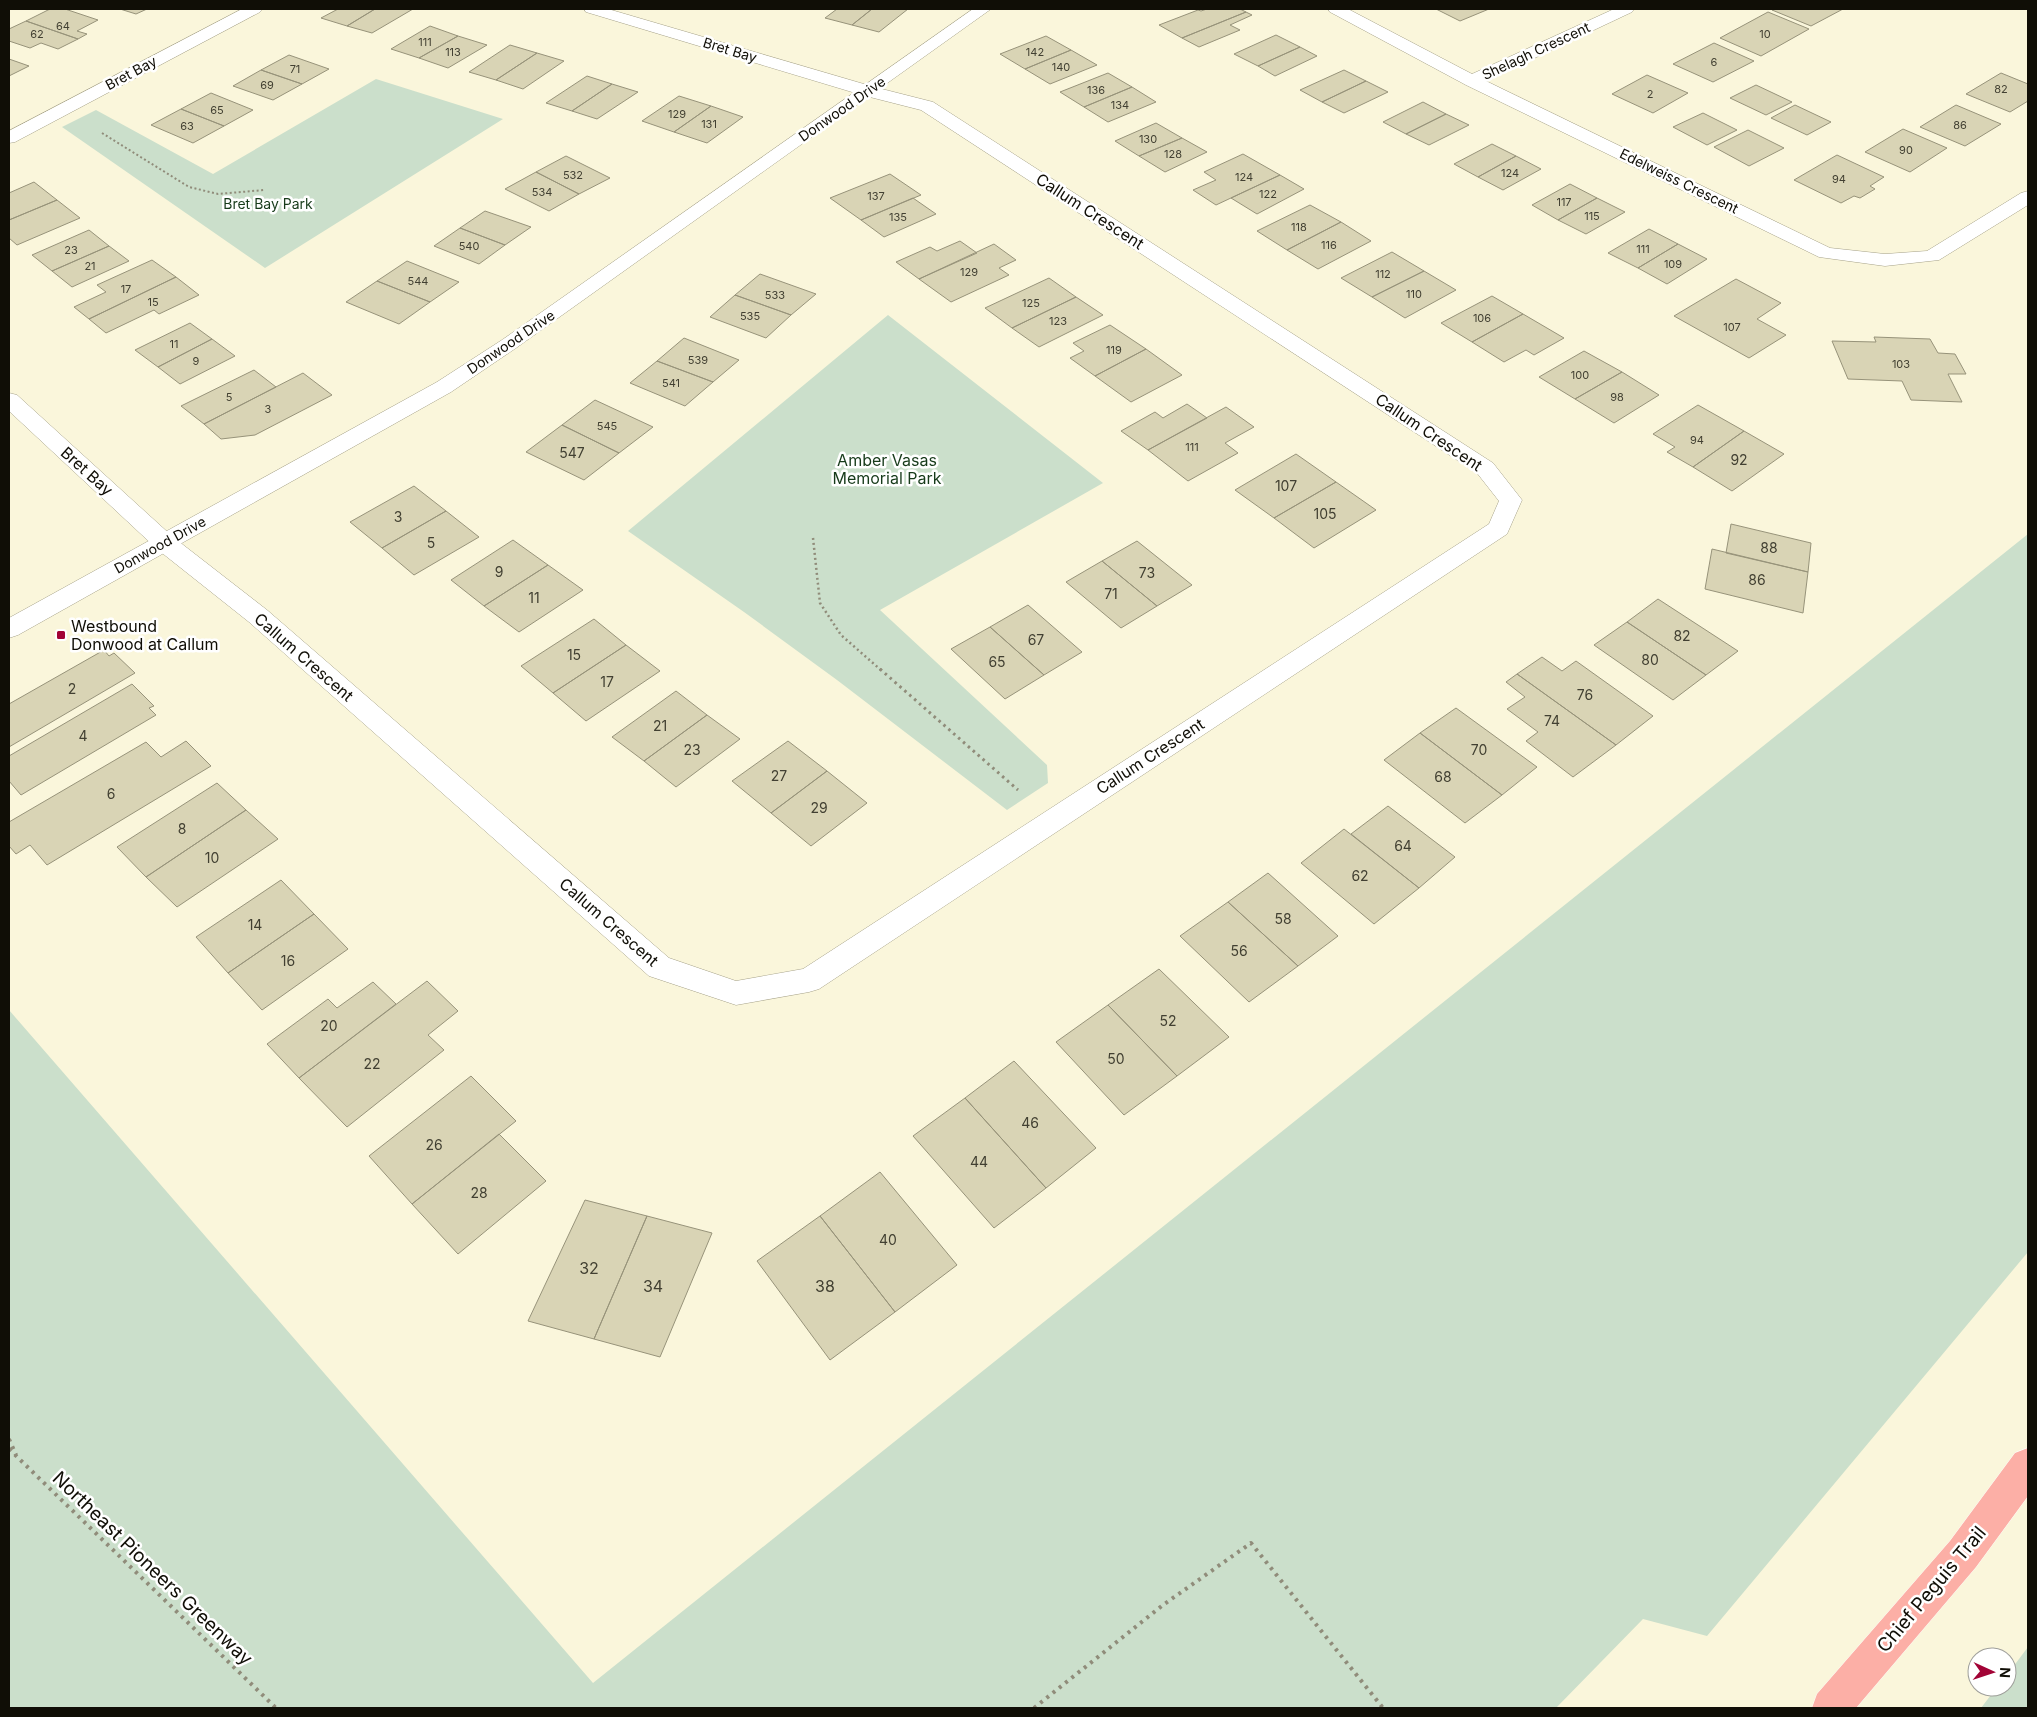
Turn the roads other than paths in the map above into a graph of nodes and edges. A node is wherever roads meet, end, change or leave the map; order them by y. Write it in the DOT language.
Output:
graph roads {
  1 [pos="254,9"];
  2 [pos="592,9"];
  3 [pos="983,9"];
  4 [pos="1336,9"];
  5 [pos="1626,9"];
  6 [pos="1472,81"];
  7 [pos="868,91"];
  8 [pos="9,138"];
  9 [pos="2028,197"];
  10 [pos="9,400"];
  11 [pos="165,543"];
  12 [pos="9,629"];
  13 [pos="2028,1466"];
  14 [pos="1831,1708"];
  1 -- 8 [label="street, Bret Bay"];
  2 -- 7 [label="street, Bret Bay"];
  3 -- 7 [label="street, Donwood Drive"];
  4 -- 6 [label="street, Edelweiss Crescent"];
  5 -- 6 [label="street, Shelagh Crescent"];
  6 -- 9 [label="street, Edelweiss Crescent"];
  7 -- 11 [label="street, Donwood Drive"];
  7 -- 11 [label="street, Callum Crescent"];
  10 -- 11 [label="street, Bret Bay"];
  11 -- 12 [label="street, Donwood Drive"];
  13 -- 14 [label="main road, Chief Peguis Trail"];
}
